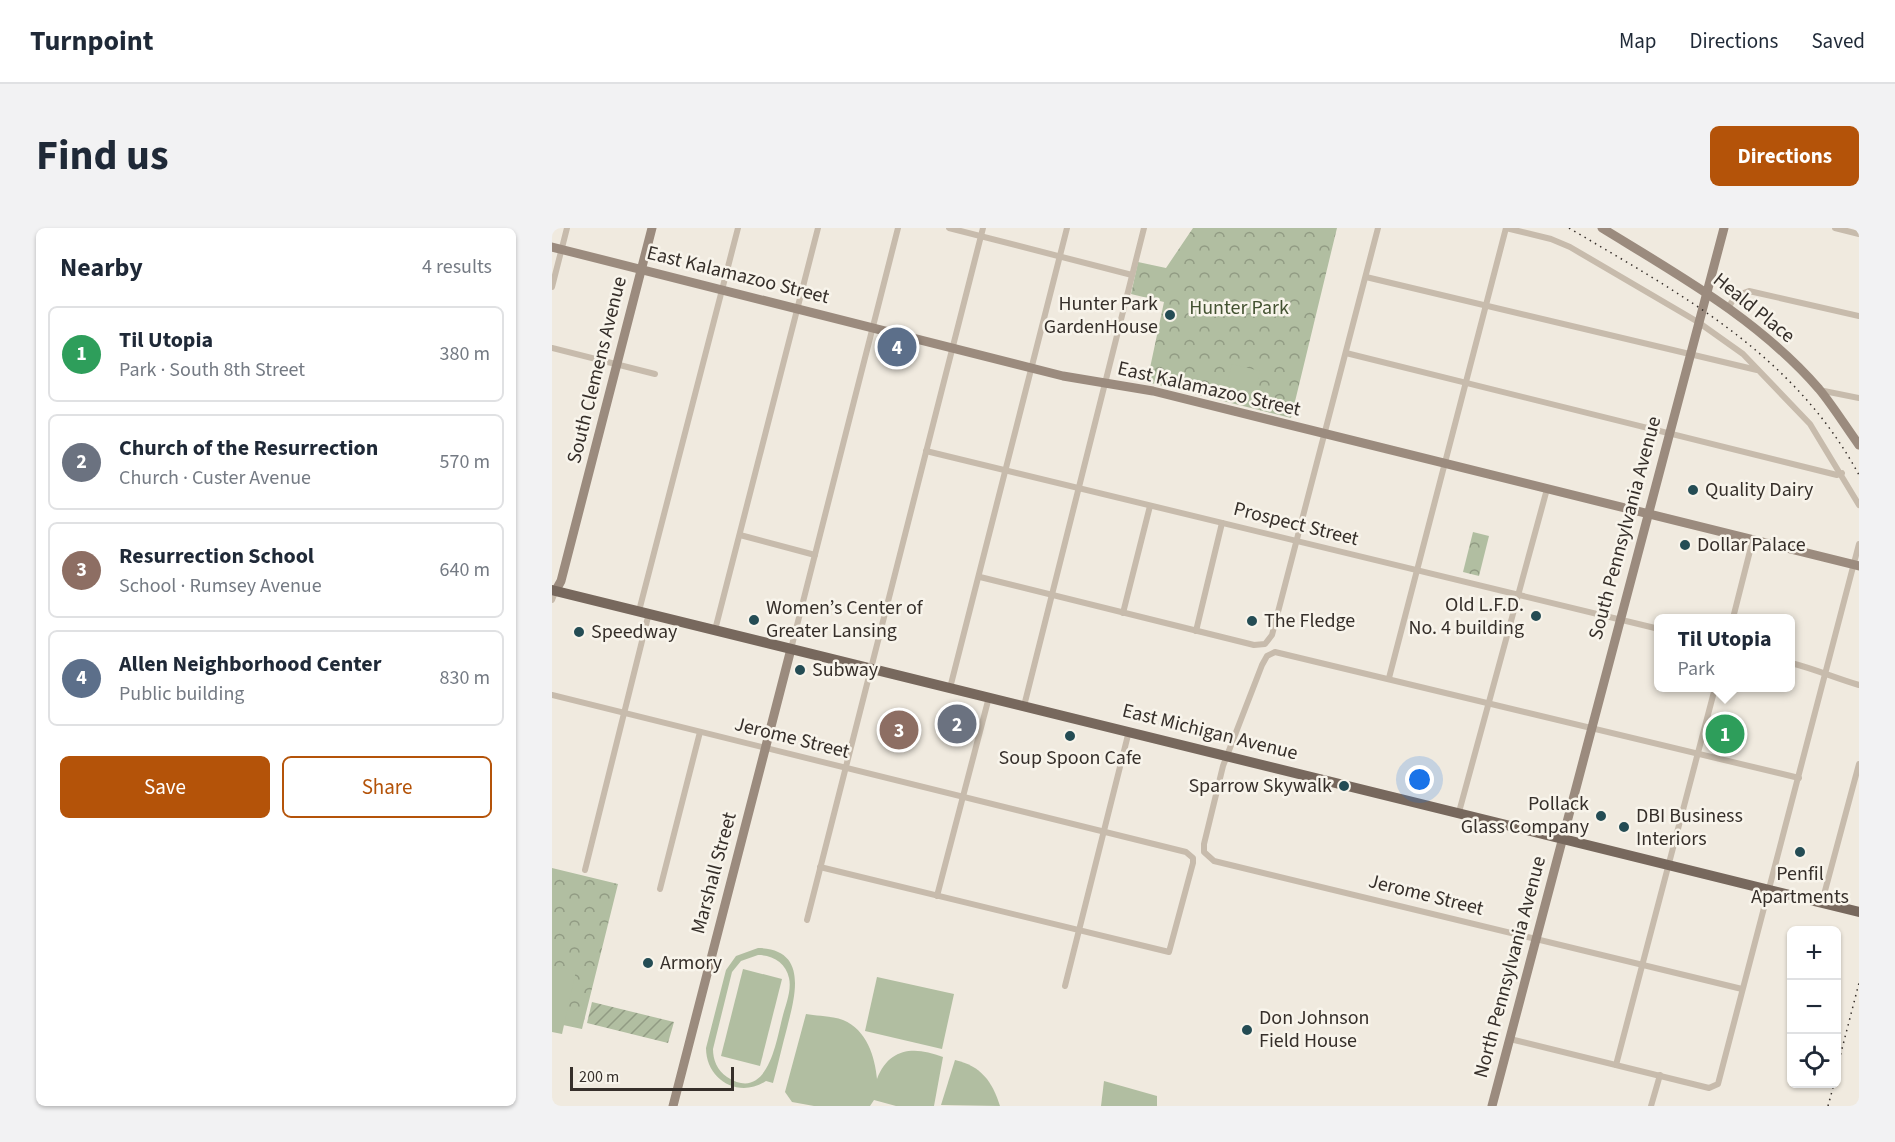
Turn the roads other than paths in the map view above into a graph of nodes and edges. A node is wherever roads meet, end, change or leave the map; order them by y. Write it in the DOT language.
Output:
graph roads {
  1 [pos="567,228"];
  2 [pos="652,228"];
  3 [pos="738,228"];
  4 [pos="818,228"];
  5 [pos="898,228"];
  6 [pos="949,228"];
  7 [pos="982,228"];
  8 [pos="1067,228"];
  9 [pos="1144,228"];
  10 [pos="1378,228"];
  11 [pos="1506,228"];
  12 [pos="1602,228"];
  13 [pos="1724,228"];
  14 [pos="1835,228"];
  15 [pos="1859,234"];
  16 [pos="980,236"];
  17 [pos="557,248"];
  18 [pos="1060,256"];
  19 [pos="641,269"];
  20 [pos="1132,275"];
  21 [pos="1365,277"];
  22 [pos="552,287"];
  23 [pos="722,289"];
  24 [pos="1706,291"];
  25 [pos="1486,306"];
  26 [pos="1729,306"];
  27 [pos="797,308"];
  28 [pos="1859,316"];
  29 [pos="1698,322"];
  30 [pos="873,328"];
  31 [pos="552,348"];
  32 [pos="951,348"];
  33 [pos="1346,353"];
  34 [pos="1689,356"];
  35 [pos="617,364"];
  36 [pos="1032,368"];
  37 [pos="1758,370"];
  38 [pos="655,374"];
  39 [pos="1466,383"];
  40 [pos="1105,384"];
  41 [pos="1819,390"];
  42 [pos="1859,398"];
  43 [pos="1324,433"];
  44 [pos="1669,434"];
  45 [pos="1859,445"];
  46 [pos="926,451"];
  47 [pos="1446,463"];
  48 [pos="1006,471"];
  49 [pos="1842,473"];
  50 [pos="1078,488"];
  51 [pos="1546,489"];
  52 [pos="1859,505"];
  53 [pos="1150,506"];
  54 [pos="1648,513"];
  55 [pos="1222,524"];
  56 [pos="740,535"];
  57 [pos="1753,539"];
  58 [pos="1296,542"];
  59 [pos="1859,544"];
  60 [pos="815,555"];
  61 [pos="1856,565"];
  62 [pos="1418,571"];
  63 [pos="980,577"];
  64 [pos="553,593"];
  65 [pos="1052,595"];
  66 [pos="1518,595"];
  67 [pos="644,612"];
  68 [pos="1124,613"];
  69 [pos="1734,614"];
  70 [pos="1620,620"];
  71 [pos="1654,628"];
  72 [pos="716,630"];
  73 [pos="1196,631"];
  74 [pos="791,649"];
  75 [pos="1795,664"];
  76 [pos="872,669"];
  77 [pos="1825,676"];
  78 [pos="1389,678"];
  79 [pos="1859,685"];
  80 [pos="950,688"];
  81 [pos="1714,692"];
  82 [pos="552,695"];
  83 [pos="989,697"];
  84 [pos="1489,703"];
  85 [pos="1024,706"];
  86 [pos="624,713"];
  87 [pos="1591,728"];
  88 [pos="1129,731"];
  89 [pos="700,732"];
  90 [pos="765,748"];
  91 [pos="1697,753"];
  92 [pos="1227,755"];
  93 [pos="1859,764"];
  94 [pos="847,768"];
  95 [pos="1798,778"];
  96 [pos="963,796"];
  97 [pos="1459,812"];
  98 [pos="1104,832"];
  99 [pos="1563,838"];
  100 [pos="1667,864"];
  101 [pos="820,867"];
  102 [pos="585,870"];
  103 [pos="660,889"];
  104 [pos="1769,889"];
  105 [pos="937,896"];
  106 [pos="1822,902"];
  107 [pos="1859,912"];
  108 [pos="807,920"];
  109 [pos="1079,931"];
  110 [pos="1536,939"];
  111 [pos="1642,965"];
  112 [pos="1065,986"];
  113 [pos="1742,990"];
  114 [pos="1510,1039"];
  115 [pos="1616,1065"];
  116 [pos="1660,1075"];
  117 [pos="673,1106"];
  118 [pos="1492,1106"];
  119 [pos="1651,1106"];
  1 -- 17 [label="street"];
  2 -- 19 [label="street, South Clemens Avenue"];
  3 -- 23 [label="street"];
  4 -- 27 [label="street"];
  5 -- 30 [label="street"];
  6 -- 16 [label="street"];
  7 -- 16 [label="street"];
  8 -- 18 [label="street"];
  9 -- 20 [label="street"];
  10 -- 21 [label="street"];
  11 -- 25 [label="street"];
  11 -- 29 [label="street"];
  12 -- 24 [label="street, Heald Place"];
  13 -- 24 [label="street, South Pennsylvania Avenue"];
  14 -- 15 [label="street"];
  16 -- 18 [label="street"];
  16 -- 32 [label="street"];
  17 -- 19 [label="street, East Kalamazoo Street"];
  17 -- 22 [label="street"];
  18 -- 20 [label="street"];
  18 -- 36 [label="street"];
  19 -- 23 [label="street, East Kalamazoo Street"];
  19 -- 35 [label="street, South Clemens Avenue"];
  20 -- 40 [label="street"];
  21 -- 25 [label="street"];
  21 -- 33 [label="street"];
  23 -- 27 [label="street, East Kalamazoo Street"];
  23 -- 67 [label="street"];
  24 -- 26 [label="street, Heald Place"];
  24 -- 29 [label="street, South Pennsylvania Avenue"];
  25 -- 34 [label="street"];
  25 -- 39 [label="street"];
  26 -- 28 [label="street"];
  26 -- 41 [label="street, Heald Place"];
  27 -- 30 [label="street, East Kalamazoo Street"];
  27 -- 56 [label="street"];
  29 -- 34 [label="street, South Pennsylvania Avenue"];
  29 -- 37 [label="street"];
  30 -- 32 [label="street, East Kalamazoo Street"];
  30 -- 60 [label="street"];
  31 -- 35 [label="street"];
  32 -- 36 [label="street, East Kalamazoo Street"];
  32 -- 46 [label="street"];
  33 -- 39 [label="street"];
  33 -- 43 [label="street"];
  34 -- 37 [label="street"];
  34 -- 44 [label="street, South Pennsylvania Avenue"];
  35 -- 38 [label="street"];
  35 -- 64 [label="street, South Clemens Avenue"];
  36 -- 40 [label="street, East Kalamazoo Street"];
  36 -- 48 [label="street"];
  37 -- 49 [label="street"];
  39 -- 44 [label="street"];
  39 -- 47 [label="street"];
  40 -- 43 [label="street, East Kalamazoo Street"];
  40 -- 50 [label="street"];
  41 -- 42 [label="street"];
  41 -- 45 [label="street, Heald Place"];
  43 -- 47 [label="street, East Kalamazoo Street"];
  43 -- 58 [label="street"];
  44 -- 49 [label="street"];
  44 -- 54 [label="street, South Pennsylvania Avenue"];
  46 -- 48 [label="street, Prospect Street"];
  46 -- 76 [label="street"];
  47 -- 51 [label="street, East Kalamazoo Street"];
  47 -- 62 [label="street"];
  48 -- 50 [label="street, Prospect Street"];
  48 -- 63 [label="street"];
  49 -- 52 [label="street"];
  50 -- 53 [label="street, Prospect Street"];
  50 -- 65 [label="street"];
  51 -- 54 [label="street, East Kalamazoo Street"];
  51 -- 66 [label="street"];
  53 -- 55 [label="street, Prospect Street"];
  53 -- 68 [label="street"];
  54 -- 57 [label="street, East Kalamazoo Street"];
  54 -- 70 [label="street, South Pennsylvania Avenue"];
  55 -- 58 [label="street, Prospect Street"];
  55 -- 73 [label="street"];
  56 -- 60 [label="street"];
  56 -- 72 [label="street"];
  57 -- 61 [label="street, East Kalamazoo Street"];
  57 -- 69 [label="street"];
  58 -- 62 [label="street, Prospect Street"];
  58 -- 73 [label="street"];
  59 -- 61 [label="street"];
  60 -- 74 [label="street"];
  61 -- 77 [label="street"];
  62 -- 66 [label="street, Prospect Street"];
  62 -- 78 [label="street"];
  63 -- 65 [label="street"];
  63 -- 80 [label="street"];
  64 -- 67 [label="main road, East Michigan Avenue"];
  65 -- 68 [label="street"];
  65 -- 85 [label="street"];
  66 -- 70 [label="street, Prospect Street"];
  66 -- 84 [label="street"];
  67 -- 72 [label="main road, East Michigan Avenue"];
  67 -- 86 [label="street"];
  68 -- 73 [label="street"];
  70 -- 71 [label="street, Prospect Street"];
  70 -- 87 [label="street, South Pennsylvania Avenue"];
  72 -- 74 [label="main road, East Michigan Avenue"];
  74 -- 76 [label="main road, East Michigan Avenue"];
  74 -- 90 [label="street, Marshall Street"];
  75 -- 77 [label="street"];
  76 -- 80 [label="main road, East Michigan Avenue"];
  76 -- 94 [label="street"];
  77 -- 79 [label="street"];
  77 -- 95 [label="street"];
  78 -- 84 [label="street"];
  78 -- 92 [label="street"];
  80 -- 83 [label="main road, East Michigan Avenue"];
  81 -- 91 [label="street"];
  82 -- 86 [label="street, Jerome Street"];
  83 -- 85 [label="main road, East Michigan Avenue"];
  83 -- 96 [label="street"];
  84 -- 87 [label="street"];
  84 -- 97 [label="street"];
  85 -- 88 [label="main road, East Michigan Avenue"];
  86 -- 89 [label="street, Jerome Street"];
  86 -- 102 [label="street"];
  87 -- 91 [label="street"];
  87 -- 99 [label="street, South Pennsylvania Avenue"];
  88 -- 92 [label="main road, East Michigan Avenue"];
  88 -- 98 [label="street"];
  89 -- 90 [label="street, Jerome Street"];
  89 -- 103 [label="street"];
  90 -- 94 [label="street, Jerome Street"];
  90 -- 117 [label="street, Marshall Street"];
  91 -- 95 [label="street"];
  91 -- 100 [label="street"];
  92 -- 97 [label="main road, East Michigan Avenue"];
  92 -- 110 [label="street, Jerome Street"];
  93 -- 106 [label="street"];
  94 -- 96 [label="street, Jerome Street"];
  94 -- 101 [label="street"];
  95 -- 104 [label="street"];
  96 -- 98 [label="street, Jerome Street"];
  96 -- 105 [label="street"];
  97 -- 99 [label="main road, East Michigan Avenue"];
  98 -- 109 [label="street"];
  98 -- 109 [label="street, Jerome Street"];
  99 -- 100 [label="main road, East Michigan Avenue"];
  99 -- 110 [label="street, North Pennsylvania Avenue"];
  100 -- 104 [label="main road, East Michigan Avenue"];
  100 -- 111 [label="street"];
  101 -- 105 [label="street"];
  101 -- 108 [label="street"];
  104 -- 106 [label="main road, East Michigan Avenue"];
  104 -- 113 [label="street"];
  105 -- 109 [label="street"];
  106 -- 107 [label="main road, East Michigan Avenue"];
  109 -- 112 [label="street"];
  110 -- 111 [label="street, Jerome Street"];
  110 -- 114 [label="street, North Pennsylvania Avenue"];
  111 -- 113 [label="street, Jerome Street"];
  111 -- 115 [label="street"];
  113 -- 116 [label="street"];
  114 -- 115 [label="street"];
  114 -- 118 [label="street, North Pennsylvania Avenue"];
  115 -- 116 [label="street"];
  116 -- 119 [label="street"];
}
